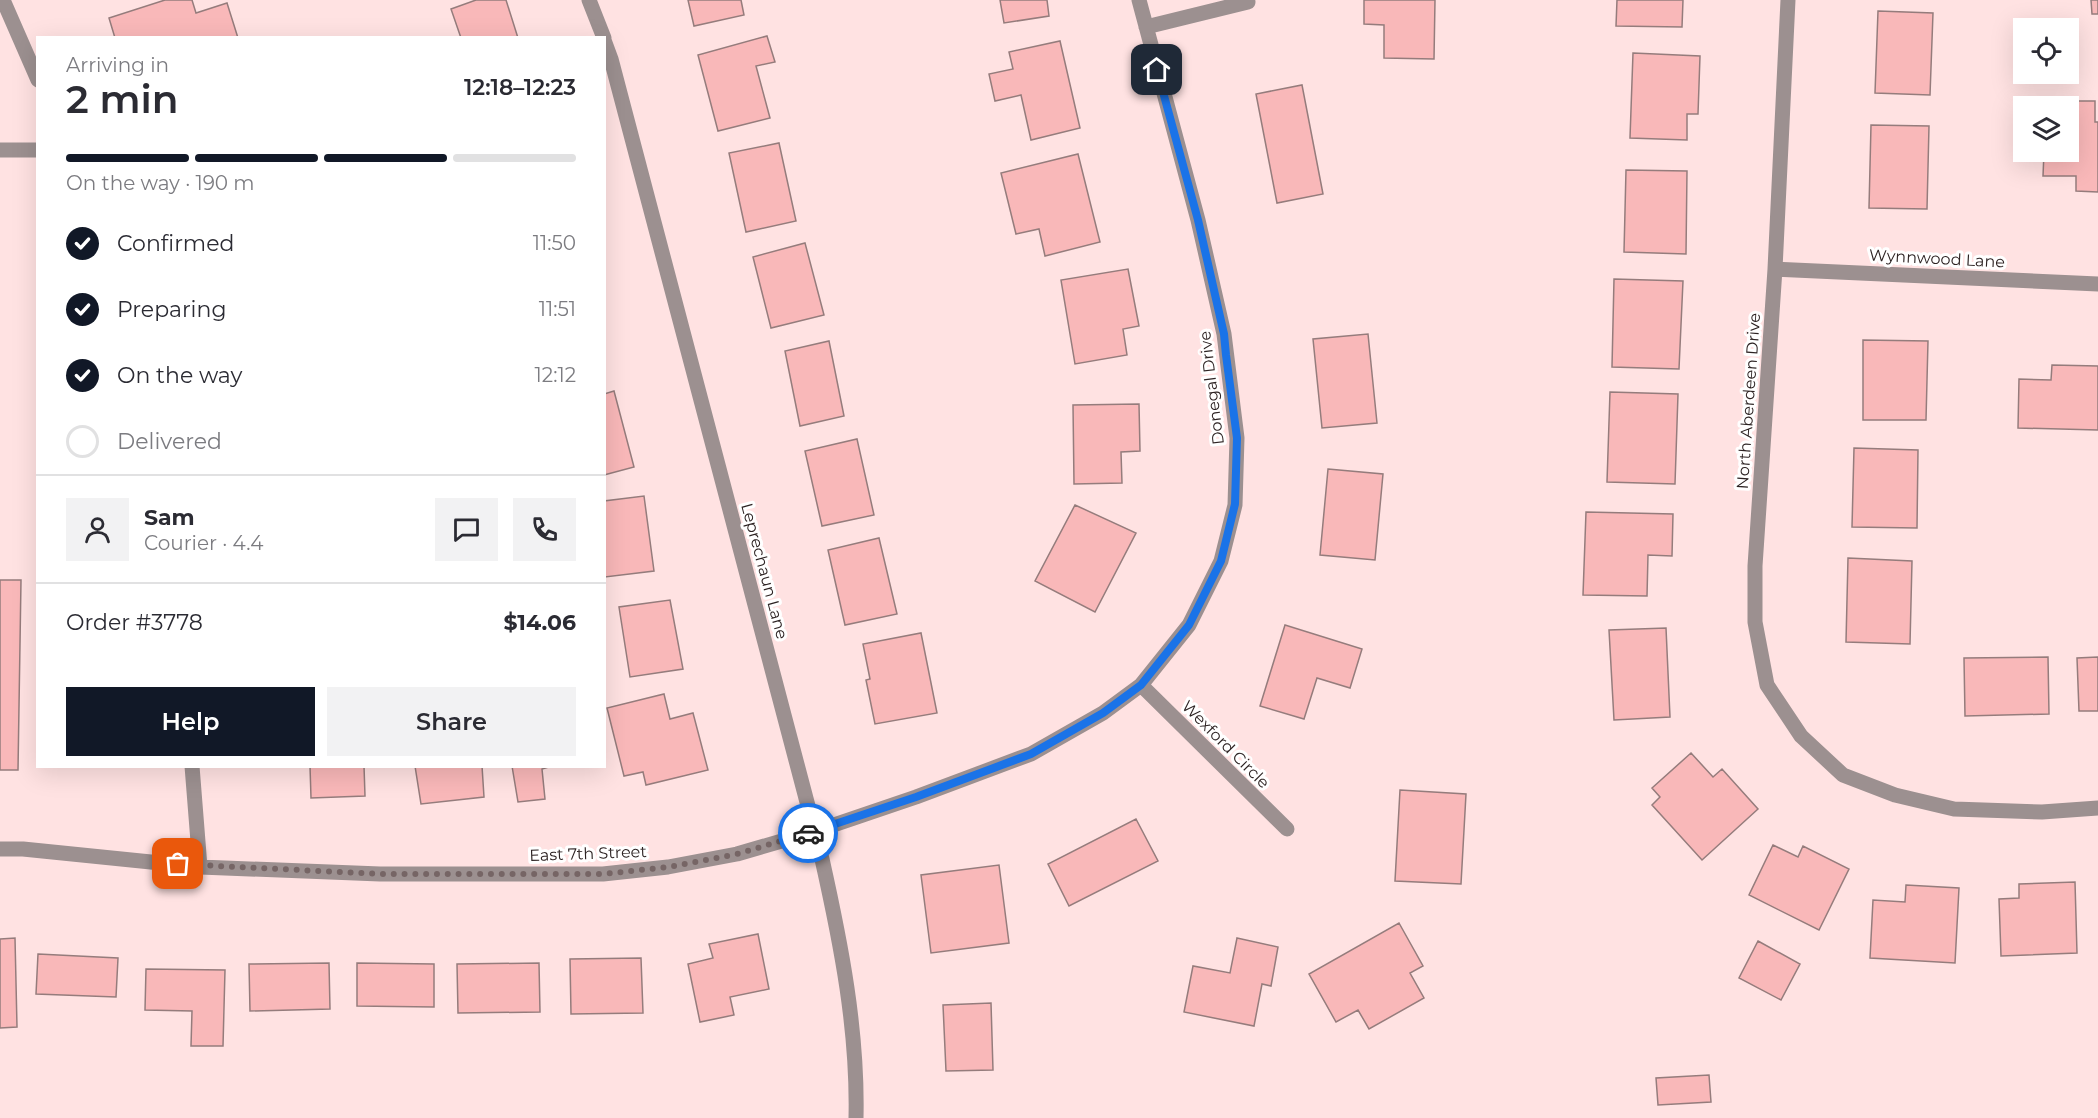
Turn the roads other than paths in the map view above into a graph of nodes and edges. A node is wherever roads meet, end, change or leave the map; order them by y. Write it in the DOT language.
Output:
graph roads {
  1 [pos="3,0"];
  2 [pos="590,0"];
  3 [pos="1138,0"];
  4 [pos="1788,0"];
  5 [pos="1248,2"];
  6 [pos="1146,27"];
  7 [pos="603,36"];
  8 [pos="606,45"];
  9 [pos="36,75"];
  10 [pos="0,150"];
  11 [pos="36,150"];
  12 [pos="1775,269"];
  13 [pos="2098,284"];
  14 [pos="1141,685"];
  15 [pos="192,768"];
  16 [pos="2098,808"];
  17 [pos="1287,829"];
  18 [pos="816,831"];
  19 [pos="0,849"];
  20 [pos="200,867"];
  21 [pos="856,1118"];
  1 -- 9 [label="street"];
  2 -- 7 [label="street, Leprechaun Lane"];
  3 -- 6 [label="street, Donegal Drive"];
  4 -- 12 [label="street, North Aberdeen Drive"];
  5 -- 6 [label="street"];
  6 -- 14 [label="street, Donegal Drive"];
  8 -- 18 [label="street, Leprechaun Lane"];
  10 -- 11 [label="street"];
  12 -- 13 [label="street, Wynnwood Lane"];
  12 -- 16 [label="street, North Aberdeen Drive"];
  14 -- 17 [label="street, Wexford Circle"];
  14 -- 18 [label="street, East 7th Street"];
  15 -- 20 [label="street"];
  18 -- 20 [label="street, East 7th Street"];
  18 -- 21 [label="street, Leprechaun Lane"];
  19 -- 20 [label="street, East 7th Street"];
}
